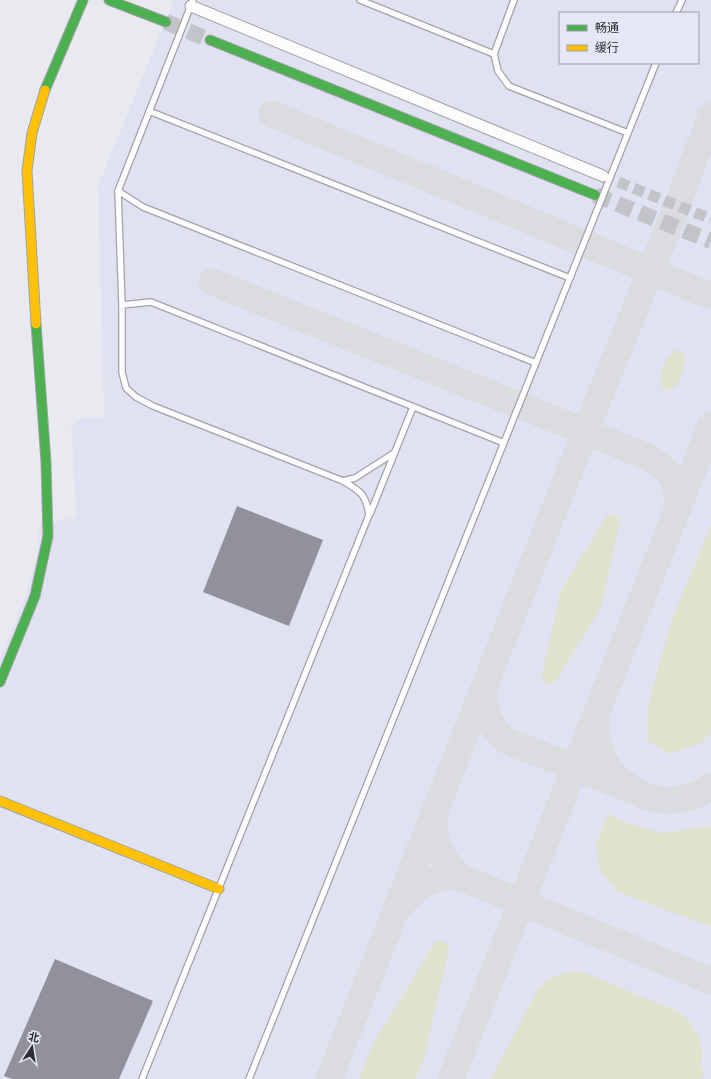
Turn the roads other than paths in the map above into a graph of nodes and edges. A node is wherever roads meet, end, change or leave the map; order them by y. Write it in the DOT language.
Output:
graph roads {
  1 [pos="83,0"];
  2 [pos="110,0"];
  3 [pos="360,0"];
  4 [pos="514,0"];
  5 [pos="682,0"];
  6 [pos="192,3"];
  7 [pos="676,12"];
  8 [pos="166,22"];
  9 [pos="210,40"];
  10 [pos="494,54"];
  11 [pos="656,64"];
  12 [pos="150,112"];
  13 [pos="628,134"];
  14 [pos="603,176"];
  15 [pos="118,191"];
  16 [pos="595,195"];
  17 [pos="570,278"];
  18 [pos="122,305"];
  19 [pos="536,363"];
  20 [pos="413,407"];
  21 [pos="504,443"];
  22 [pos="394,453"];
  23 [pos="343,481"];
  24 [pos="369,515"];
  25 [pos="0,682"];
  26 [pos="0,801"];
  27 [pos="219,889"];
  28 [pos="142,1079"];
  29 [pos="248,1079"];
  1 -- 25 [label="street"];
  2 -- 8 [label="street"];
  3 -- 10 [label="lane"];
  4 -- 10 [label="lane"];
  5 -- 7 [label="lane"];
  6 -- 12 [label="lane"];
  6 -- 14 [label="street"];
  9 -- 16 [label="street"];
  10 -- 13 [label="lane"];
  11 -- 13 [label="lane"];
  12 -- 15 [label="lane"];
  12 -- 17 [label="lane"];
  13 -- 17 [label="lane"];
  15 -- 18 [label="lane"];
  15 -- 19 [label="lane"];
  17 -- 19 [label="lane"];
  18 -- 20 [label="lane"];
  18 -- 23 [label="lane"];
  19 -- 21 [label="lane"];
  20 -- 21 [label="lane"];
  20 -- 22 [label="lane"];
  21 -- 29 [label="lane"];
  22 -- 23 [label="lane"];
  22 -- 24 [label="lane"];
  23 -- 24 [label="lane"];
  24 -- 27 [label="lane"];
  26 -- 27 [label="street"];
  27 -- 28 [label="lane"];
}
